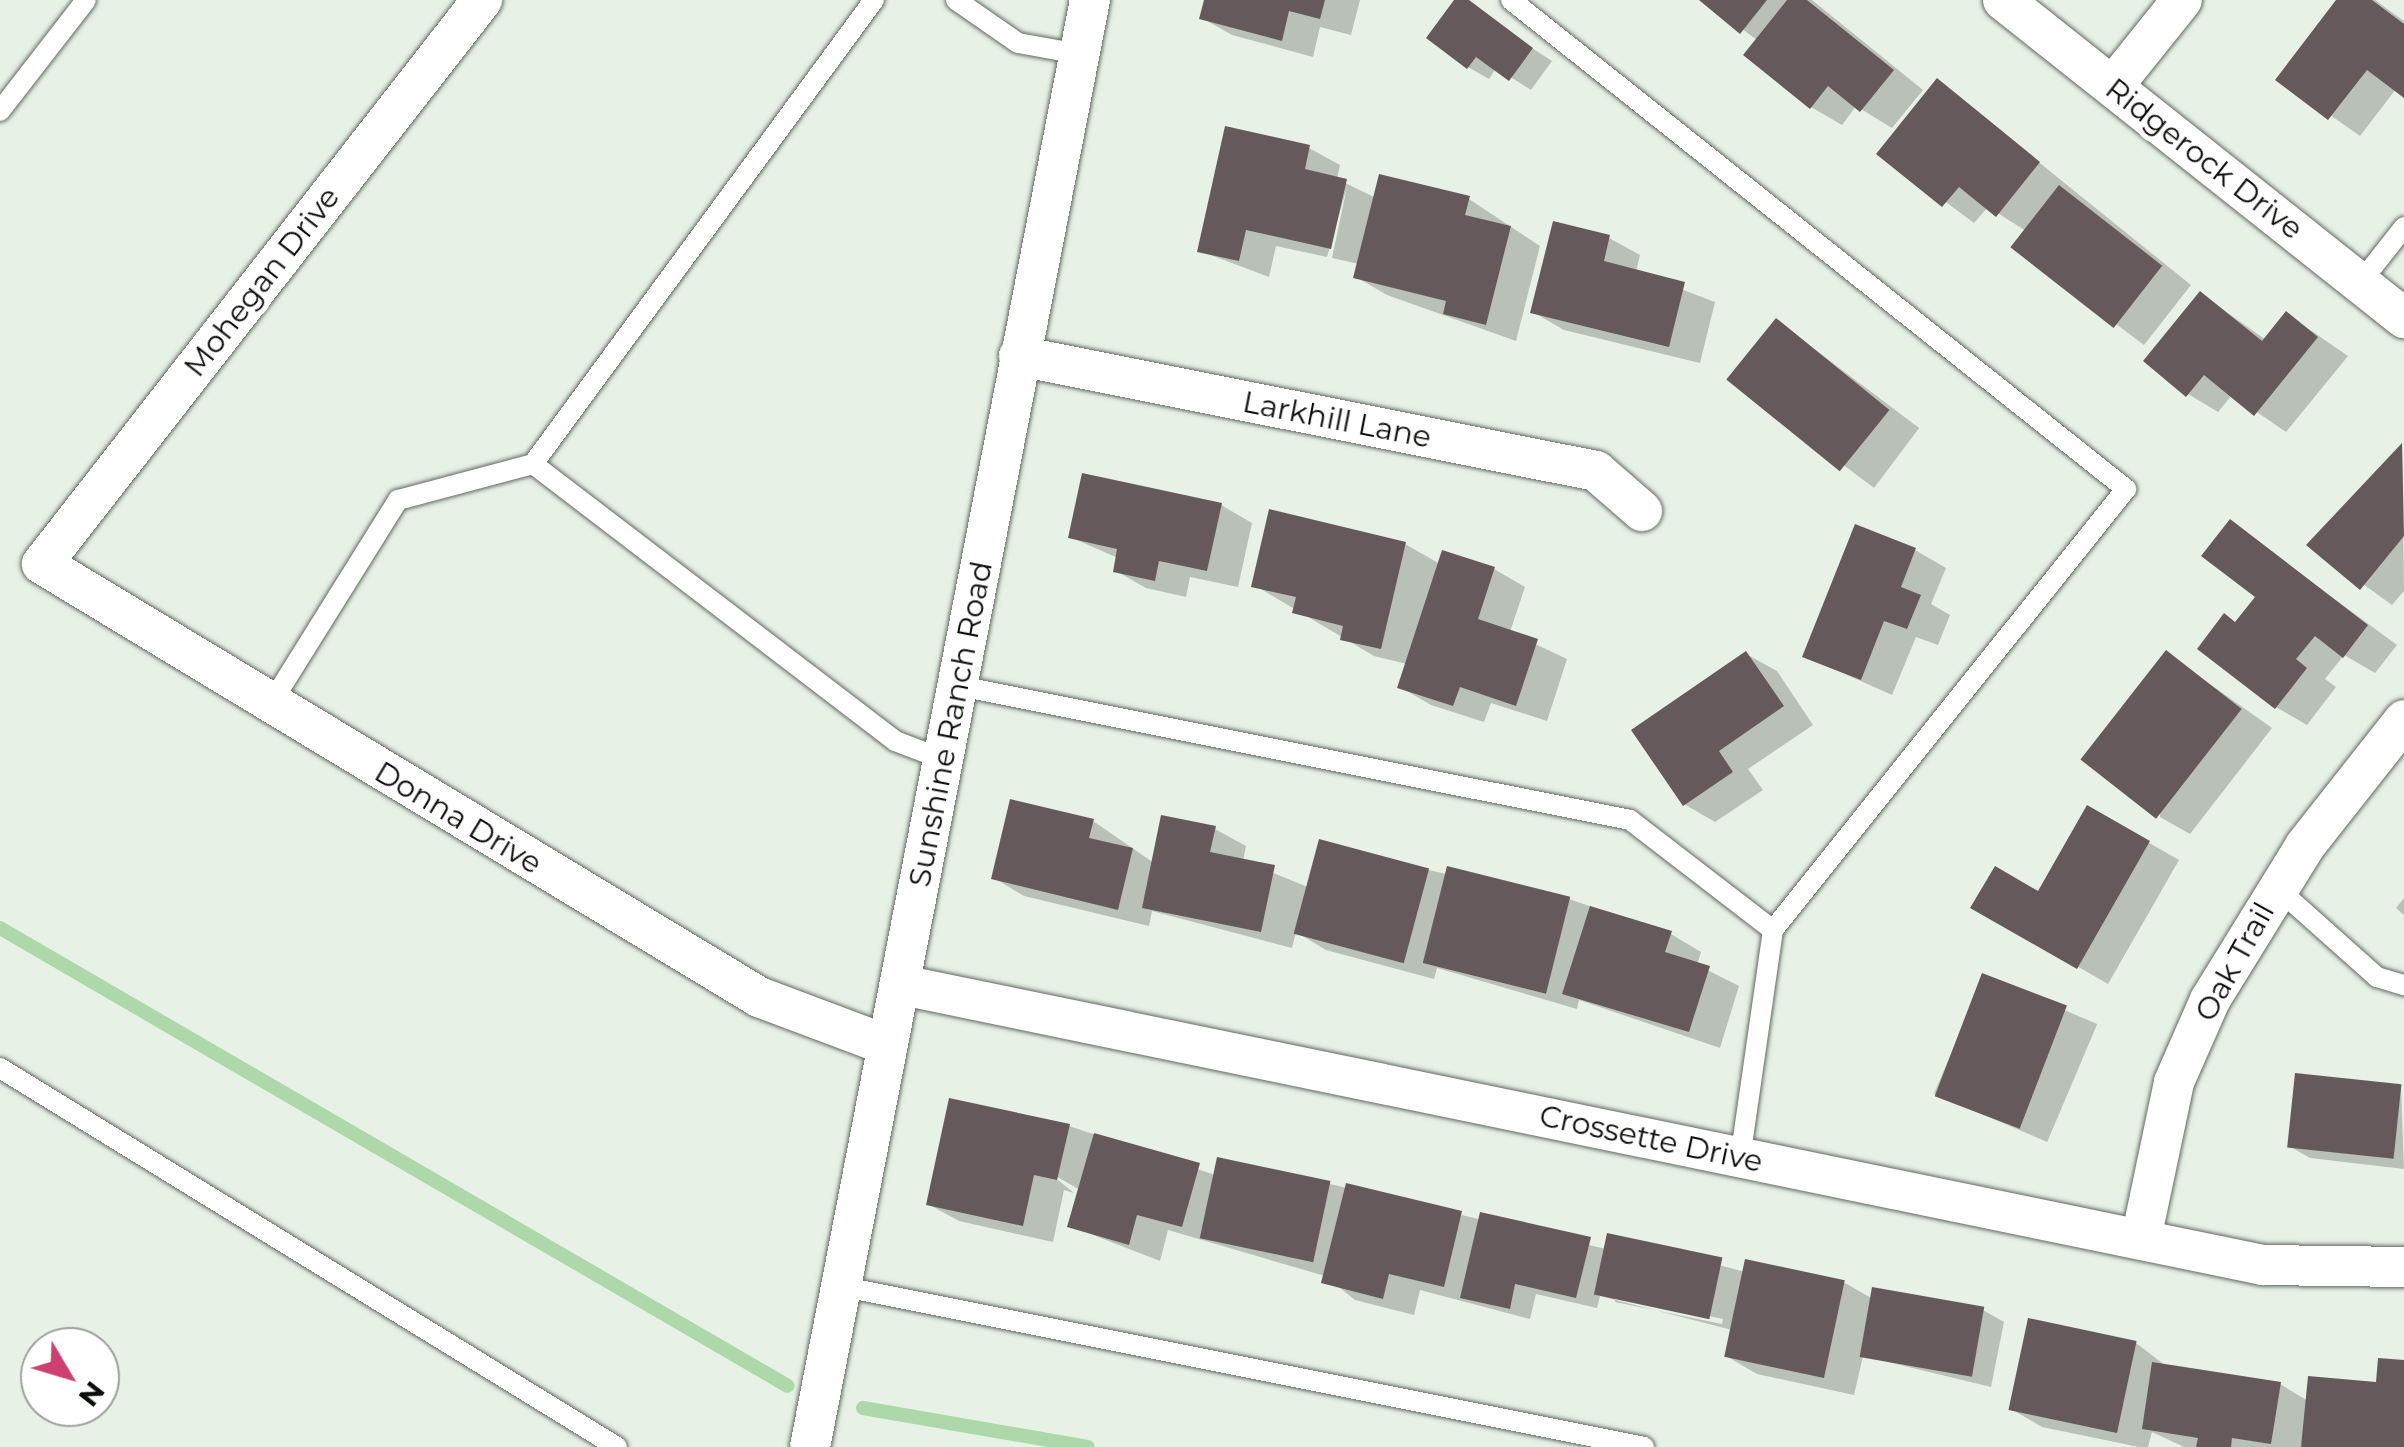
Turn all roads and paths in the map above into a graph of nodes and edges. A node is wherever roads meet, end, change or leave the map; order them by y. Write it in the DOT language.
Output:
graph roads {
  1 [pos="86,0"];
  2 [pos="482,0"];
  3 [pos="874,0"];
  4 [pos="956,0"];
  5 [pos="1090,0"];
  6 [pos="1511,0"];
  7 [pos="2002,0"];
  8 [pos="2182,0"];
  9 [pos="1080,54"];
  10 [pos="2113,86"];
  11 [pos="0,111"];
  12 [pos="2404,228"];
  13 [pos="2360,283"];
  14 [pos="2404,318"];
  15 [pos="1018,356"];
  16 [pos="533,464"];
  17 [pos="1642,511"];
  18 [pos="42,564"];
  19 [pos="959,686"];
  20 [pos="270,705"];
  21 [pos="2404,720"];
  22 [pos="944,760"];
  23 [pos="2277,888"];
  24 [pos="1772,930"];
  25 [pos="902,984"];
  26 [pos="2404,985"];
  27 [pos="887,1045"];
  28 [pos="0,1068"];
  29 [pos="1740,1158"];
  30 [pos="2141,1239"];
  31 [pos="2404,1267"];
  32 [pos="838,1286"];
  33 [pos="616,1447"];
  34 [pos="810,1447"];
  35 [pos="1644,1447"];
  1 -- 11 [label="lane"];
  2 -- 18 [label="street, Mohegan Drive"];
  3 -- 16 [label="lane"];
  4 -- 9 [label="lane"];
  5 -- 9 [label="street, Sunshine Ranch Road"];
  6 -- 24 [label="lane"];
  7 -- 10 [label="street, Ridgerock Drive"];
  8 -- 10 [label="street"];
  9 -- 15 [label="street, Sunshine Ranch Road"];
  10 -- 13 [label="street, Ridgerock Drive"];
  12 -- 13 [label="lane"];
  13 -- 14 [label="street, Ridgerock Drive"];
  15 -- 17 [label="street, Larkhill Lane"];
  15 -- 19 [label="street, Sunshine Ranch Road"];
  16 -- 20 [label="lane"];
  16 -- 22 [label="lane"];
  18 -- 20 [label="street, Donna Drive"];
  19 -- 22 [label="street, Sunshine Ranch Road"];
  19 -- 24 [label="lane"];
  20 -- 27 [label="street, Donna Drive"];
  21 -- 23 [label="street, Oak Trail"];
  22 -- 25 [label="street, Sunshine Ranch Road"];
  23 -- 26 [label="lane"];
  23 -- 30 [label="street, Oak Trail"];
  24 -- 29 [label="lane"];
  25 -- 27 [label="street, Sunshine Ranch Road"];
  25 -- 29 [label="street, Crossette Drive"];
  27 -- 32 [label="street, Sunshine Ranch Road"];
  28 -- 33 [label="lane"];
  29 -- 30 [label="street, Crossette Drive"];
  30 -- 31 [label="street, Crossette Drive"];
  32 -- 34 [label="street, Sunshine Ranch Road"];
  32 -- 35 [label="lane"];
}
